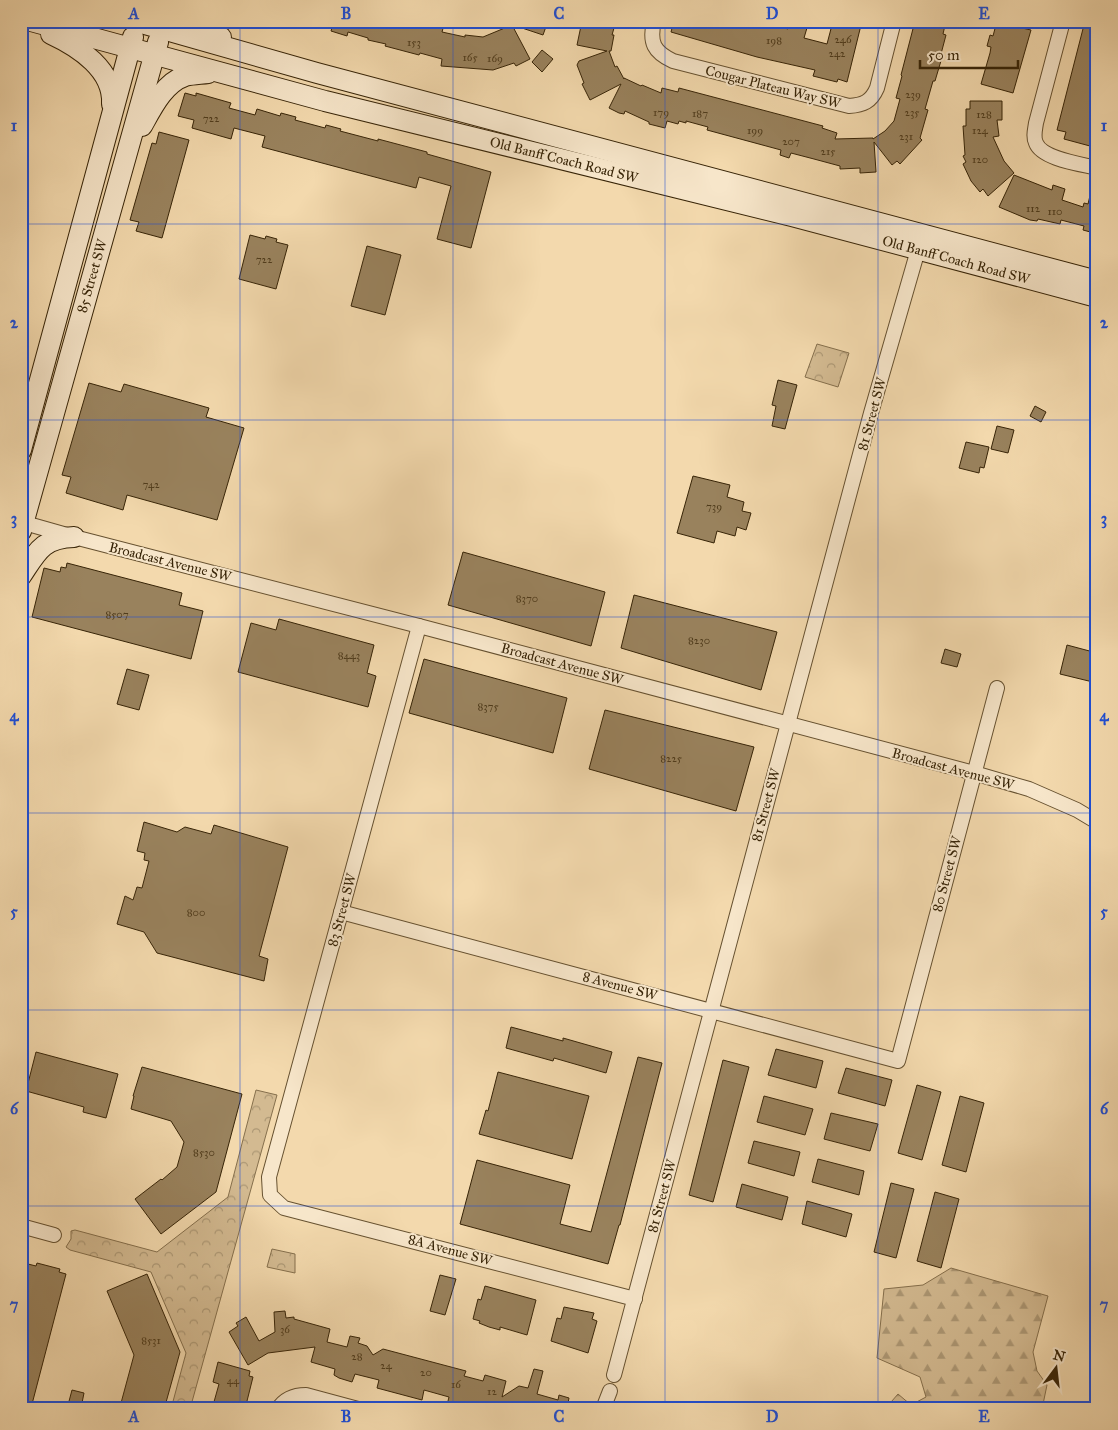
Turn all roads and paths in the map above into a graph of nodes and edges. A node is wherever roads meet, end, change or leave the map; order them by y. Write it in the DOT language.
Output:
graph roads {
  1 [pos="24,21"];
  2 [pos="31,21"];
  3 [pos="194,21"];
  4 [pos="654,21"];
  5 [pos="894,21"];
  6 [pos="1063,21"];
  7 [pos="136,22"];
  8 [pos="163,25"];
  9 [pos="130,49"];
  10 [pos="154,55"];
  11 [pos="278,62"];
  12 [pos="224,74"];
  13 [pos="111,116"];
  14 [pos="127,152"];
  15 [pos="1097,168"];
  16 [pos="920,242"];
  17 [pos="1097,281"];
  18 [pos="1097,297"];
  19 [pos="21,450"];
  20 [pos="22,525"];
  21 [pos="74,538"];
  22 [pos="21,576"];
  23 [pos="419,626"];
  24 [pos="997,688"];
  25 [pos="788,725"];
  26 [pos="974,773"];
  27 [pos="1097,822"];
  28 [pos="341,912"];
  29 [pos="711,1010"];
  30 [pos="898,1061"];
  31 [pos="270,1195"];
  32 [pos="21,1226"];
  33 [pos="54,1235"];
  34 [pos="635,1299"];
  35 [pos="614,1375"];
  36 [pos="278,1409"];
  37 [pos="358,1409"];
  1 -- 13 [label="main road"];
  2 -- 9 [label="main road, Old Banff Coach Road SW"];
  3 -- 11 [label="main road"];
  4 -- 5 [label="street, Cougar Plateau Way SW"];
  6 -- 15 [label="street"];
  7 -- 8 [label="main road, Old Banff Coach Road SW"];
  7 -- 9 [label="main road, 85 Street SW"];
  8 -- 10 [label="main road, 85 Street SW"];
  8 -- 11 [label="main road, Old Banff Coach Road SW"];
  9 -- 10 [label="main road, Old Banff Coach Road SW"];
  9 -- 13 [label="main road, 85 Street SW"];
  10 -- 12 [label="main road, Old Banff Coach Road SW"];
  10 -- 14 [label="main road, 85 Street SW"];
  11 -- 16 [label="main road, Old Banff Coach Road SW"];
  12 -- 14 [label="main road"];
  12 -- 16 [label="main road, Old Banff Coach Road SW"];
  13 -- 19 [label="main road, 85 Street SW"];
  14 -- 20 [label="main road, 85 Street SW"];
  16 -- 17 [label="main road, Old Banff Coach Road SW"];
  16 -- 18 [label="main road, Old Banff Coach Road SW"];
  16 -- 25 [label="street, 81 Street SW"];
  20 -- 21 [label="street, Broadcast Avenue SW"];
  21 -- 22 [label="main road"];
  21 -- 23 [label="street, Broadcast Avenue SW"];
  23 -- 25 [label="street, Broadcast Avenue SW"];
  23 -- 28 [label="street, 83 Street SW"];
  24 -- 26 [label="street, 80 Street SW"];
  25 -- 26 [label="street, Broadcast Avenue SW"];
  25 -- 29 [label="street, 81 Street SW"];
  26 -- 27 [label="street, Broadcast Avenue SW"];
  26 -- 30 [label="street, 80 Street SW"];
  28 -- 29 [label="street, 8 Avenue SW"];
  28 -- 31 [label="street, 83 Street SW"];
  29 -- 30 [label="street, 8 Avenue SW"];
  29 -- 34 [label="street, 81 Street SW"];
  31 -- 34 [label="street, 8A Avenue SW"];
  32 -- 33 [label="street"];
  34 -- 35 [label="street, 81 Street SW"];
  36 -- 37 [label="street"];
}
